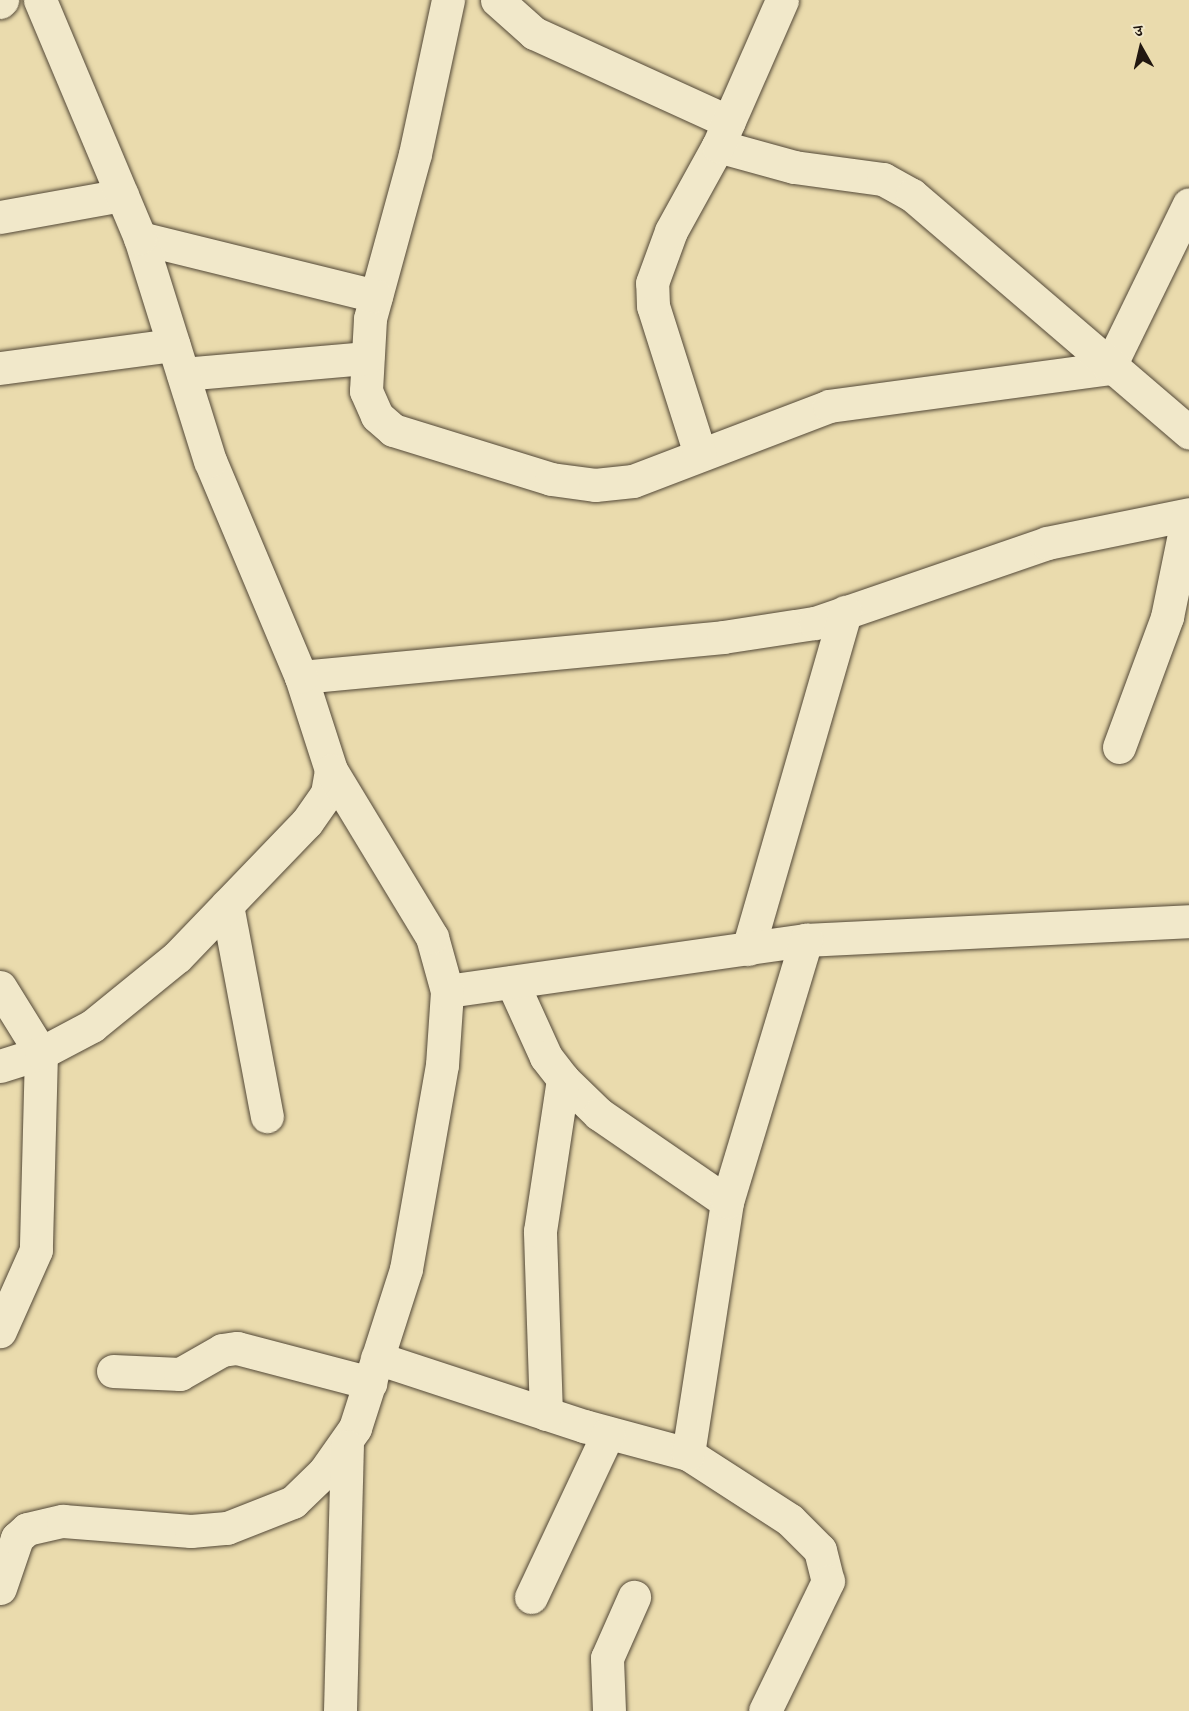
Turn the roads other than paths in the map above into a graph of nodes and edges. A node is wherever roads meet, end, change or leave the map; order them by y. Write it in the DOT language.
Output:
graph roads {
  1 [pos="40,0"];
  2 [pos="448,0"];
  3 [pos="497,0"];
  4 [pos="782,0"];
  5 [pos="723,134"];
  6 [pos="122,195"];
  7 [pos="1189,204"];
  8 [pos="0,217"];
  9 [pos="140,238"];
  10 [pos="376,296"];
  11 [pos="367,358"];
  12 [pos="178,360"];
  13 [pos="0,368"];
  14 [pos="1109,368"];
  15 [pos="1189,432"];
  16 [pos="700,454"];
  17 [pos="1188,515"];
  18 [pos="845,612"];
  19 [pos="301,677"];
  20 [pos="1119,747"];
  21 [pos="331,770"];
  22 [pos="227,905"];
  23 [pos="1189,921"];
  24 [pos="806,940"];
  25 [pos="748,949"];
  26 [pos="512,982"];
  27 [pos="0,987"];
  28 [pos="447,991"];
  29 [pos="41,1053"];
  30 [pos="0,1066"];
  31 [pos="563,1080"];
  32 [pos="267,1116"];
  33 [pos="727,1202"];
  34 [pos="0,1331"];
  35 [pos="374,1370"];
  36 [pos="113,1371"];
  37 [pos="546,1414"];
  38 [pos="608,1433"];
  39 [pos="346,1446"];
  40 [pos="688,1454"];
  41 [pos="0,1588"];
  42 [pos="531,1596"];
  43 [pos="634,1597"];
  44 [pos="340,1711"];
  45 [pos="609,1711"];
  46 [pos="765,1711"];
  1 -- 6 [label="street"];
  2 -- 10 [label="street"];
  3 -- 5 [label="street"];
  4 -- 5 [label="street"];
  5 -- 14 [label="street"];
  5 -- 16 [label="street"];
  6 -- 8 [label="street"];
  6 -- 9 [label="street"];
  7 -- 14 [label="street"];
  9 -- 10 [label="street"];
  9 -- 12 [label="street"];
  10 -- 11 [label="street"];
  11 -- 12 [label="street"];
  11 -- 16 [label="street"];
  12 -- 13 [label="street"];
  12 -- 19 [label="street"];
  14 -- 15 [label="street"];
  14 -- 16 [label="street"];
  17 -- 18 [label="street"];
  17 -- 20 [label="street"];
  18 -- 19 [label="street"];
  18 -- 25 [label="street"];
  19 -- 21 [label="street"];
  21 -- 22 [label="street"];
  21 -- 28 [label="street"];
  22 -- 29 [label="street"];
  22 -- 32 [label="street"];
  23 -- 24 [label="street"];
  24 -- 25 [label="street"];
  24 -- 33 [label="street"];
  25 -- 26 [label="street"];
  26 -- 28 [label="street"];
  26 -- 31 [label="street"];
  27 -- 29 [label="street"];
  28 -- 35 [label="street"];
  29 -- 30 [label="street"];
  29 -- 34 [label="street"];
  31 -- 33 [label="street"];
  31 -- 37 [label="street"];
  33 -- 40 [label="street"];
  35 -- 36 [label="street"];
  35 -- 37 [label="street"];
  35 -- 39 [label="street"];
  37 -- 38 [label="street"];
  38 -- 40 [label="street"];
  38 -- 42 [label="street"];
  39 -- 41 [label="street"];
  39 -- 44 [label="street"];
  40 -- 46 [label="street"];
  43 -- 45 [label="street"];
}
